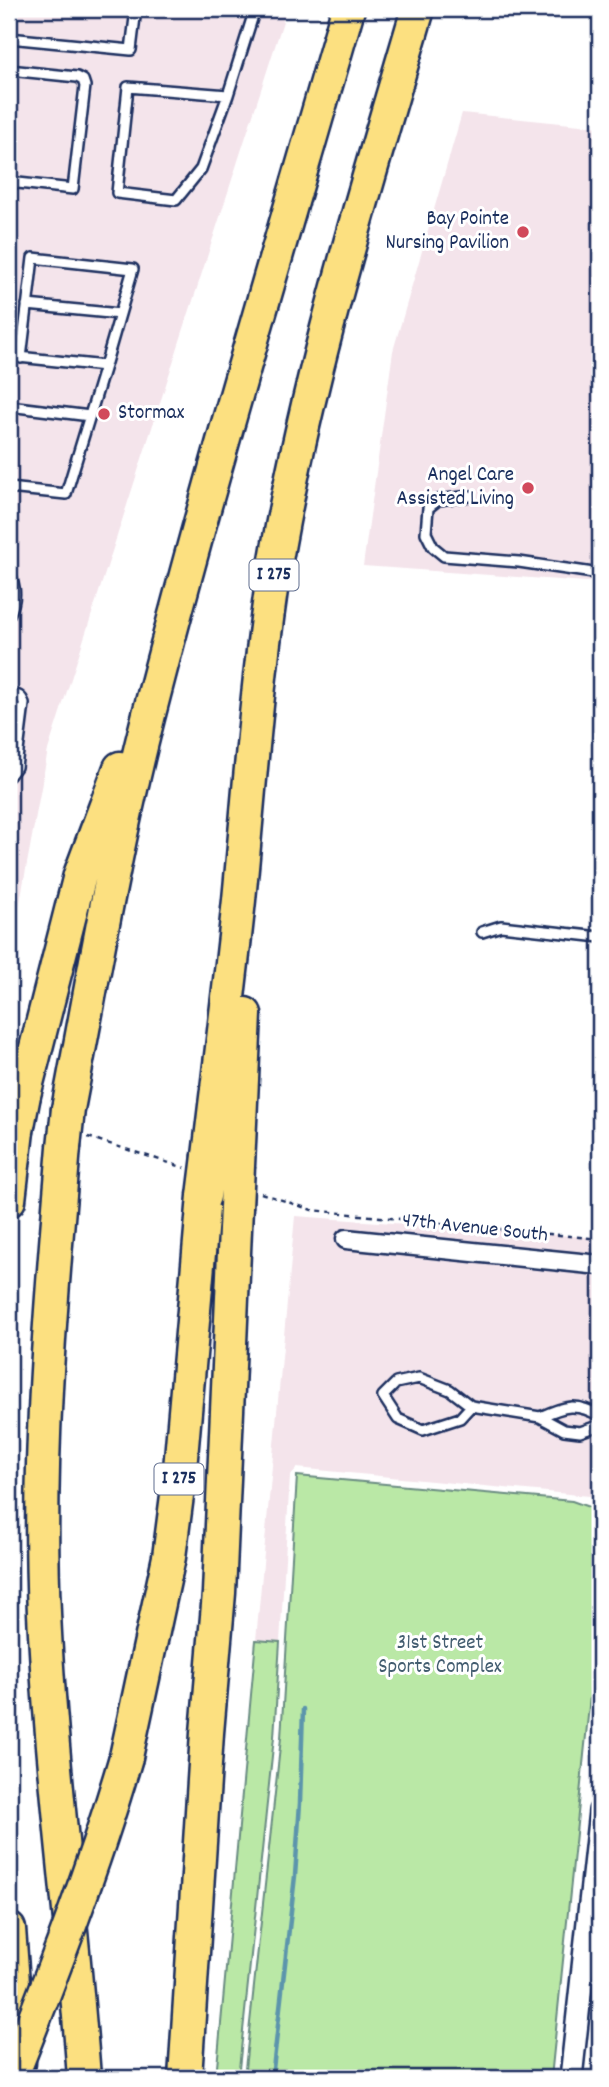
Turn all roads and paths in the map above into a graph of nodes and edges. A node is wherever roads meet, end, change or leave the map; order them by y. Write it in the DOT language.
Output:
graph roads {
  1 [pos="136,9"];
  2 [pos="255,9"];
  3 [pos="348,9"];
  4 [pos="418,9"];
  5 [pos="9,38"];
  6 [pos="9,70"];
  7 [pos="228,95"];
  8 [pos="9,182"];
  9 [pos="27,305"];
  10 [pos="120,314"];
  11 [pos="9,356"];
  12 [pos="21,358"];
  13 [pos="105,366"];
  14 [pos="9,406"];
  15 [pos="90,415"];
  16 [pos="9,488"];
  17 [pos="470,496"];
  18 [pos="9,572"];
  19 [pos="600,573"];
  20 [pos="9,615"];
  21 [pos="174,622"];
  22 [pos="9,694"];
  23 [pos="9,776"];
  24 [pos="482,932"];
  25 [pos="600,937"];
  26 [pos="76,1142"];
  27 [pos="211,1172"];
  28 [pos="9,1200"];
  29 [pos="248,1200"];
  30 [pos="346,1239"];
  31 [pos="600,1239"];
  32 [pos="600,1265"];
  33 [pos="471,1406"];
  34 [pos="600,1416"];
  35 [pos="540,1417"];
  36 [pos="600,1425"];
  37 [pos="600,1811"];
  38 [pos="9,1929"];
  39 [pos="592,1964"];
  40 [pos="11,2078"];
  41 [pos="21,2078"];
  42 [pos="84,2078"];
  43 [pos="186,2078"];
  44 [pos="571,2078"];
  1 -- 5 [label="lane"];
  2 -- 7 [label="lane"];
  3 -- 21 [label="highway"];
  4 -- 27 [label="highway, I 275"];
  6 -- 8 [label="lane"];
  7 -- 7 [label="lane"];
  9 -- 10 [label="lane"];
  9 -- 10 [label="lane"];
  9 -- 12 [label="lane"];
  10 -- 13 [label="lane"];
  11 -- 12 [label="lane"];
  12 -- 13 [label="lane"];
  13 -- 15 [label="lane"];
  14 -- 15 [label="lane"];
  15 -- 16 [label="lane"];
  17 -- 19 [label="lane"];
  18 -- 20 [label="lane"];
  21 -- 26 [label="highway, bridge"];
  21 -- 28 [label="highway, bridge"];
  22 -- 23 [label="lane"];
  24 -- 25 [label="lane"];
  26 -- 27 [label="path"];
  26 -- 42 [label="highway"];
  27 -- 29 [label="highway, bridge"];
  27 -- 40 [label="highway, I 275, bridge"];
  29 -- 31 [label="path"];
  29 -- 43 [label="highway"];
  30 -- 32 [label="street, 47th Avenue South"];
  33 -- 33 [label="lane"];
  33 -- 35 [label="lane"];
  34 -- 35 [label="lane"];
  35 -- 36 [label="lane"];
  37 -- 39 [label="street"];
  38 -- 41 [label="highway"];
  39 -- 44 [label="street"];
}
